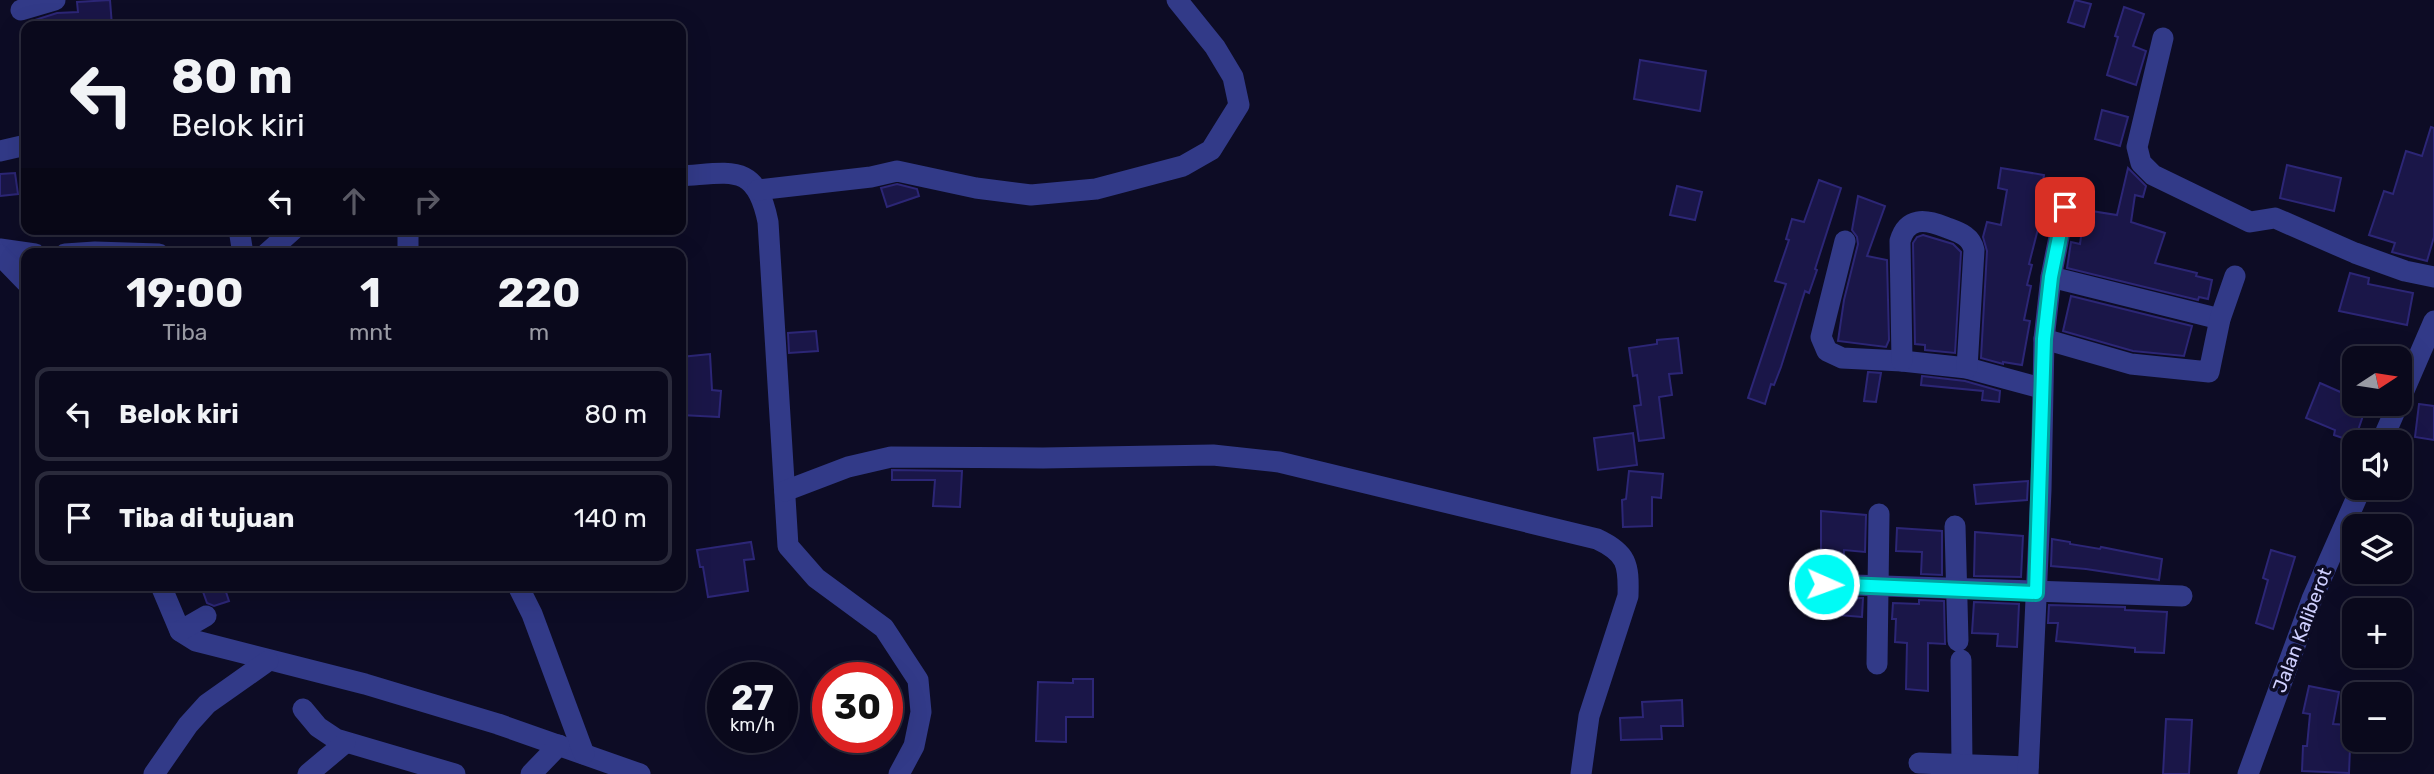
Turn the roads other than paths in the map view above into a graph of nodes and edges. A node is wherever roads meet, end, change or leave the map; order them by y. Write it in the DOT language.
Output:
graph roads {
  1 [pos="55,0"];
  2 [pos="1177,0"];
  3 [pos="22,12"];
  4 [pos="2163,38"];
  5 [pos="21,146"];
  6 [pos="0,151"];
  7 [pos="686,176"];
  8 [pos="758,190"];
  9 [pos="2065,207"];
  10 [pos="287,235"];
  11 [pos="1845,241"];
  12 [pos="273,248"];
  13 [pos="0,249"];
  14 [pos="21,252"];
  15 [pos="0,255"];
  16 [pos="2235,276"];
  17 [pos="21,277"];
  18 [pos="2051,277"];
  19 [pos="2434,277"];
  20 [pos="2220,319"];
  21 [pos="2434,321"];
  22 [pos="2044,339"];
  23 [pos="1902,361"];
  24 [pos="1967,368"];
  25 [pos="2412,373"];
  26 [pos="2041,388"];
  27 [pos="785,491"];
  28 [pos="2356,500"];
  29 [pos="1879,514"];
  30 [pos="1955,526"];
  31 [pos="1824,584"];
  32 [pos="1878,586"];
  33 [pos="1958,589"];
  34 [pos="163,591"];
  35 [pos="520,591"];
  36 [pos="2036,593"];
  37 [pos="2182,596"];
  38 [pos="206,616"];
  39 [pos="180,631"];
  40 [pos="268,661"];
  41 [pos="1877,664"];
  42 [pos="303,709"];
  43 [pos="345,743"];
  44 [pos="559,746"];
  45 [pos="584,754"];
  46 [pos="1919,763"];
  47 [pos="1962,765"];
  48 [pos="421,769"];
  49 [pos="2028,771"];
  50 [pos="154,774"];
  51 [pos="307,774"];
  52 [pos="455,774"];
  53 [pos="531,774"];
  54 [pos="640,774"];
  55 [pos="899,774"];
  56 [pos="1581,774"];
  57 [pos="2248,774"];
  1 -- 3 [label="street"];
  2 -- 8 [label="street"];
  4 -- 19 [label="street"];
  5 -- 6 [label="street"];
  7 -- 8 [label="street"];
  8 -- 27 [label="street"];
  9 -- 18 [label="street"];
  10 -- 12 [label="street"];
  11 -- 23 [label="street"];
  13 -- 14 [label="street"];
  15 -- 17 [label="street"];
  16 -- 20 [label="street"];
  18 -- 20 [label="street"];
  18 -- 22 [label="street"];
  20 -- 22 [label="street"];
  21 -- 25 [label="street"];
  22 -- 26 [label="street"];
  23 -- 24 [label="street"];
  23 -- 24 [label="street"];
  24 -- 26 [label="street"];
  26 -- 36 [label="street"];
  27 -- 55 [label="street"];
  27 -- 56 [label="street"];
  28 -- 57 [label="street, Jalan Kaliberot"];
  29 -- 32 [label="street"];
  30 -- 33 [label="street"];
  31 -- 32 [label="street"];
  32 -- 33 [label="street"];
  32 -- 41 [label="street"];
  33 -- 36 [label="street"];
  33 -- 47 [label="street"];
  34 -- 39 [label="street"];
  35 -- 45 [label="street"];
  36 -- 37 [label="street"];
  36 -- 49 [label="street"];
  38 -- 39 [label="street"];
  39 -- 40 [label="street"];
  40 -- 44 [label="street"];
  40 -- 50 [label="street"];
  42 -- 43 [label="street"];
  43 -- 48 [label="street"];
  43 -- 51 [label="street"];
  44 -- 45 [label="street"];
  44 -- 53 [label="street"];
  45 -- 54 [label="street"];
  46 -- 47 [label="street"];
  47 -- 49 [label="street"];
  48 -- 52 [label="street"];
}
